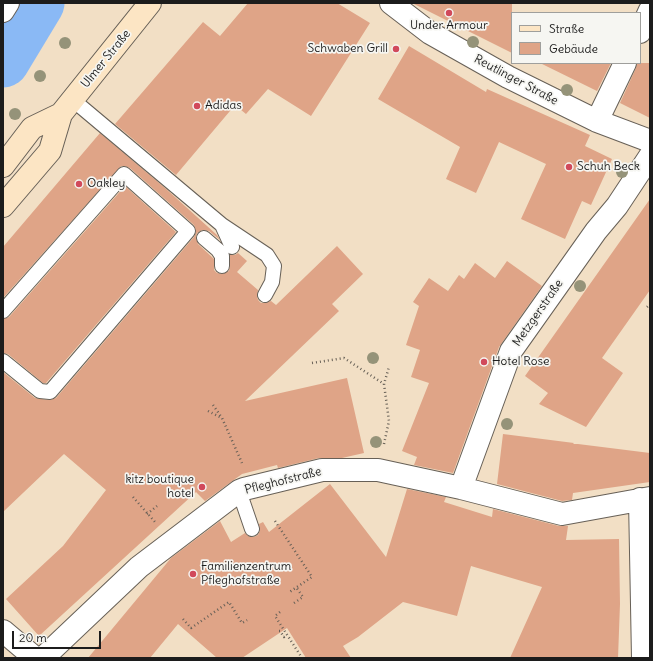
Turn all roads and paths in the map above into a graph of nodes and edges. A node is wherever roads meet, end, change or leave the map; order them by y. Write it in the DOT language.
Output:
graph roads {
  1 [pos="8,3"];
  2 [pos="150,3"];
  3 [pos="391,3"];
  4 [pos="650,10"];
  5 [pos="3,11"];
  6 [pos="641,30"];
  7 [pos="625,64"];
  8 [pos="67,107"];
  9 [pos="598,122"];
  10 [pos="650,141"];
  11 [pos="650,156"];
  12 [pos="3,166"];
  13 [pos="3,206"];
  14 [pos="222,225"];
  15 [pos="204,238"];
  16 [pos="232,247"];
  17 [pos="222,266"];
  18 [pos="265,295"];
  19 [pos="650,304"];
  20 [pos="647,308"];
  21 [pos="3,311"];
  22 [pos="3,361"];
  23 [pos="312,363"];
  24 [pos="389,367"];
  25 [pos="384,384"];
  26 [pos="214,405"];
  27 [pos="208,411"];
  28 [pos="222,418"];
  29 [pos="378,470"];
  30 [pos="461,488"];
  31 [pos="245,489"];
  32 [pos="133,497"];
  33 [pos="645,498"];
  34 [pos="157,506"];
  35 [pos="147,514"];
  36 [pos="252,529"];
  37 [pos="173,542"];
  38 [pos="296,587"];
  39 [pos="288,592"];
  40 [pos="294,603"];
  41 [pos="280,612"];
  42 [pos="183,619"];
  43 [pos="247,620"];
  44 [pos="3,631"];
  45 [pos="279,631"];
  46 [pos="287,635"];
  47 [pos="35,658"];
  48 [pos="42,658"];
  49 [pos="302,658"];
  50 [pos="643,658"];
  1 -- 5 [label="street"];
  2 -- 8 [label="main road, Ulmer Straße"];
  3 -- 9 [label="street, Reutlinger Straße"];
  4 -- 6 [label="street"];
  7 -- 9 [label="street"];
  8 -- 12 [label="main road, Ulmer Straße"];
  8 -- 13 [label="main road, Ulmer Straße"];
  8 -- 14 [label="lane"];
  9 -- 10 [label="street, Reutlinger Straße"];
  11 -- 30 [label="street, Metzgerstraße"];
  14 -- 16 [label="lane"];
  14 -- 18 [label="lane"];
  15 -- 17 [label="lane"];
  19 -- 20 [label="path"];
  21 -- 22 [label="lane"];
  23 -- 25 [label="path"];
  24 -- 25 [label="path"];
  25 -- 29 [label="path"];
  26 -- 28 [label="path"];
  27 -- 28 [label="path"];
  28 -- 31 [label="path"];
  29 -- 30 [label="street, Pfleghofstraße"];
  29 -- 31 [label="street, Pfleghofstraße"];
  30 -- 33 [label="street, Pfleghofstraße"];
  31 -- 36 [label="lane"];
  31 -- 37 [label="street, Pfleghofstraße"];
  31 -- 38 [label="path"];
  32 -- 35 [label="path"];
  33 -- 50 [label="street"];
  34 -- 35 [label="path"];
  35 -- 37 [label="path"];
  37 -- 48 [label="street, Pfleghofstraße"];
  38 -- 39 [label="path"];
  38 -- 40 [label="path"];
  41 -- 46 [label="path"];
  42 -- 43 [label="path"];
  44 -- 47 [label="street"];
  45 -- 46 [label="path"];
  46 -- 49 [label="path"];
}
